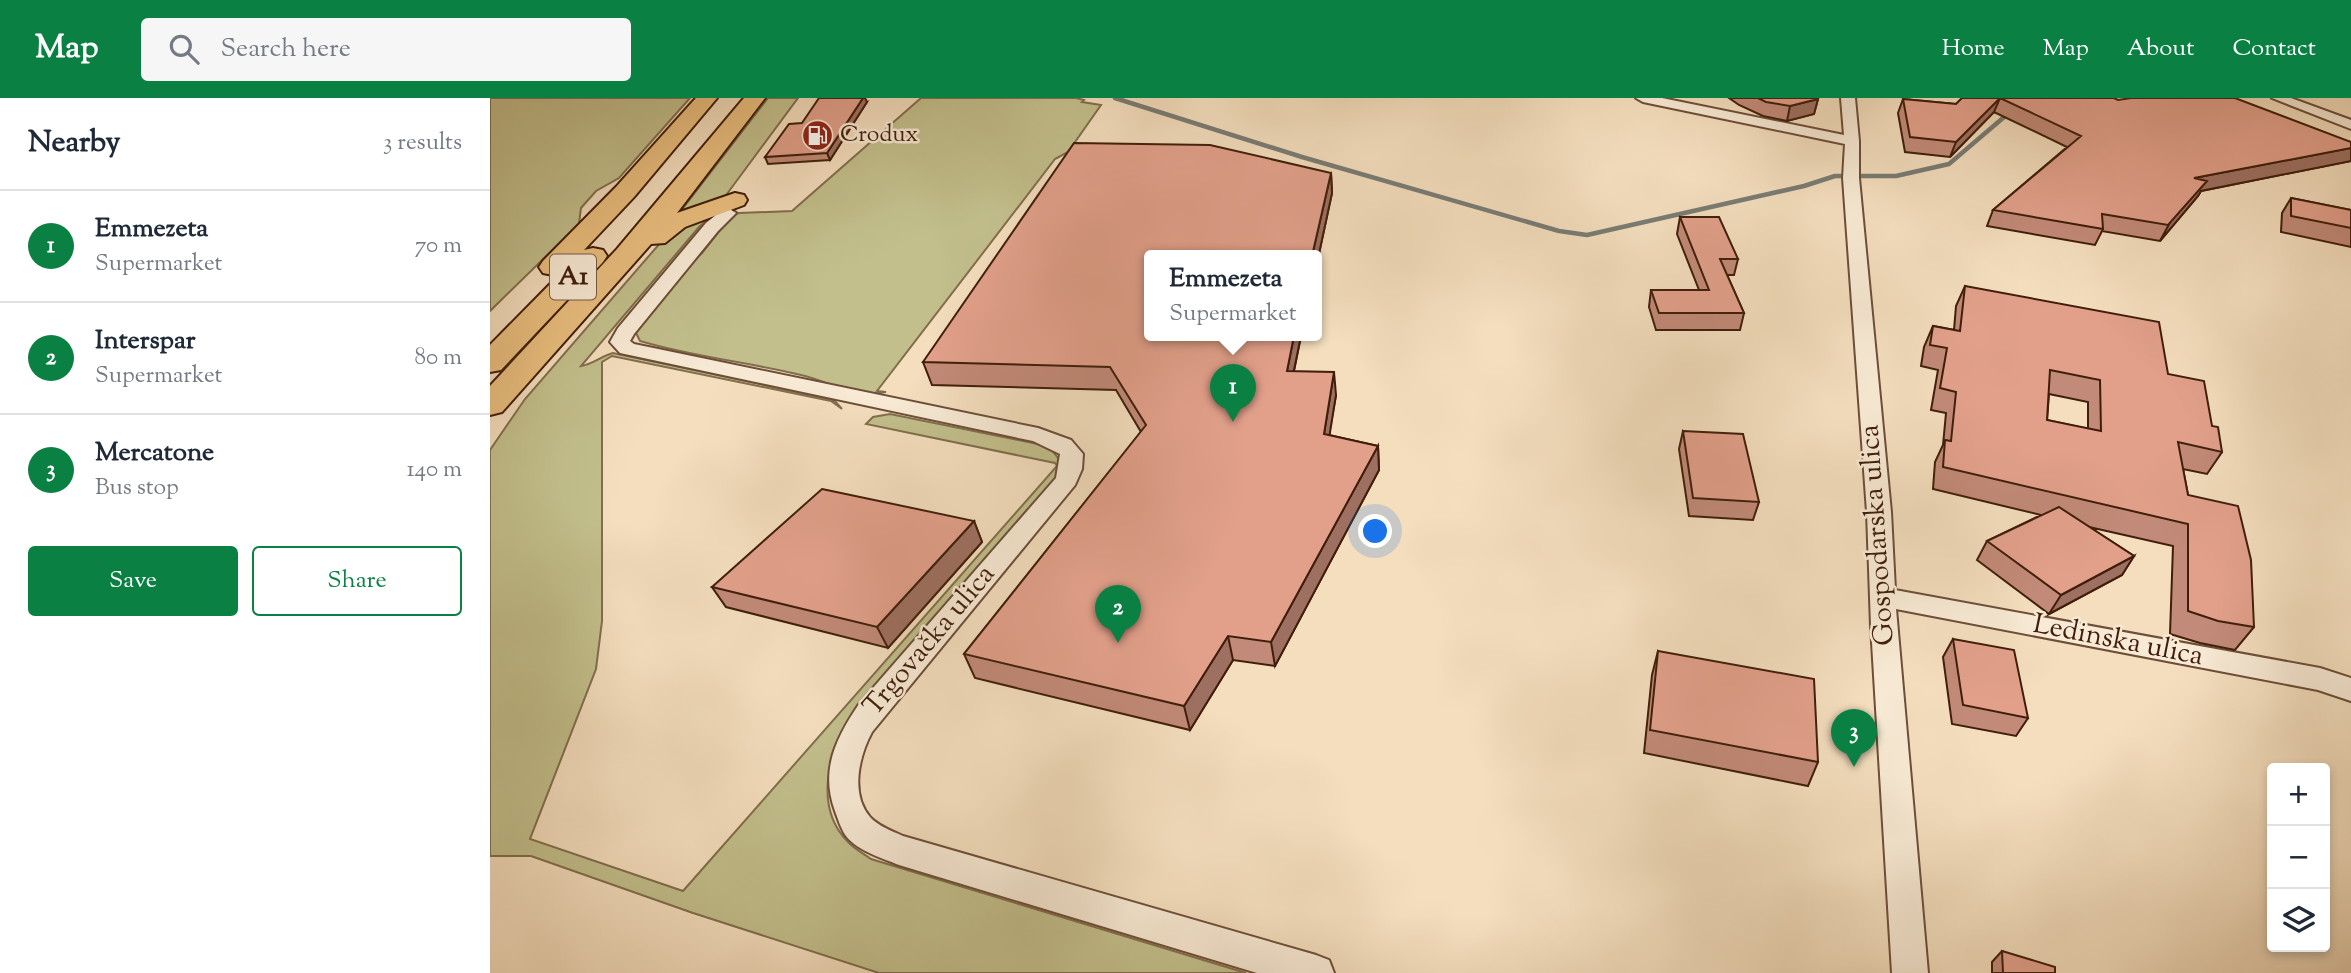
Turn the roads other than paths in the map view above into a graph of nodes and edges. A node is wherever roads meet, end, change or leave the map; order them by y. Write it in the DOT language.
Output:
graph roads {
  1 [pos="707,98"];
  2 [pos="728,98"];
  3 [pos="755,98"];
  4 [pos="1643,98"];
  5 [pos="1848,98"];
  6 [pos="2279,98"];
  7 [pos="2351,125"];
  8 [pos="1852,141"];
  9 [pos="732,206"];
  10 [pos="620,262"];
  11 [pos="490,331"];
  12 [pos="490,363"];
  13 [pos="490,405"];
  14 [pos="1884,597"];
  15 [pos="2351,690"];
  16 [pos="1316,973"];
  17 [pos="1910,973"];
  1 -- 11 [label="highway"];
  2 -- 12 [label="highway, A1"];
  3 -- 10 [label="highway, A1"];
  4 -- 8 [label="street"];
  5 -- 8 [label="street, Gospodarska ulica"];
  6 -- 7 [label="street"];
  8 -- 14 [label="street, Gospodarska ulica"];
  9 -- 10 [label="highway"];
  9 -- 16 [label="street, Trgovačka ulica"];
  10 -- 13 [label="highway, A1"];
  14 -- 15 [label="street, Ledinska ulica"];
  14 -- 17 [label="street, Gospodarska ulica"];
}
